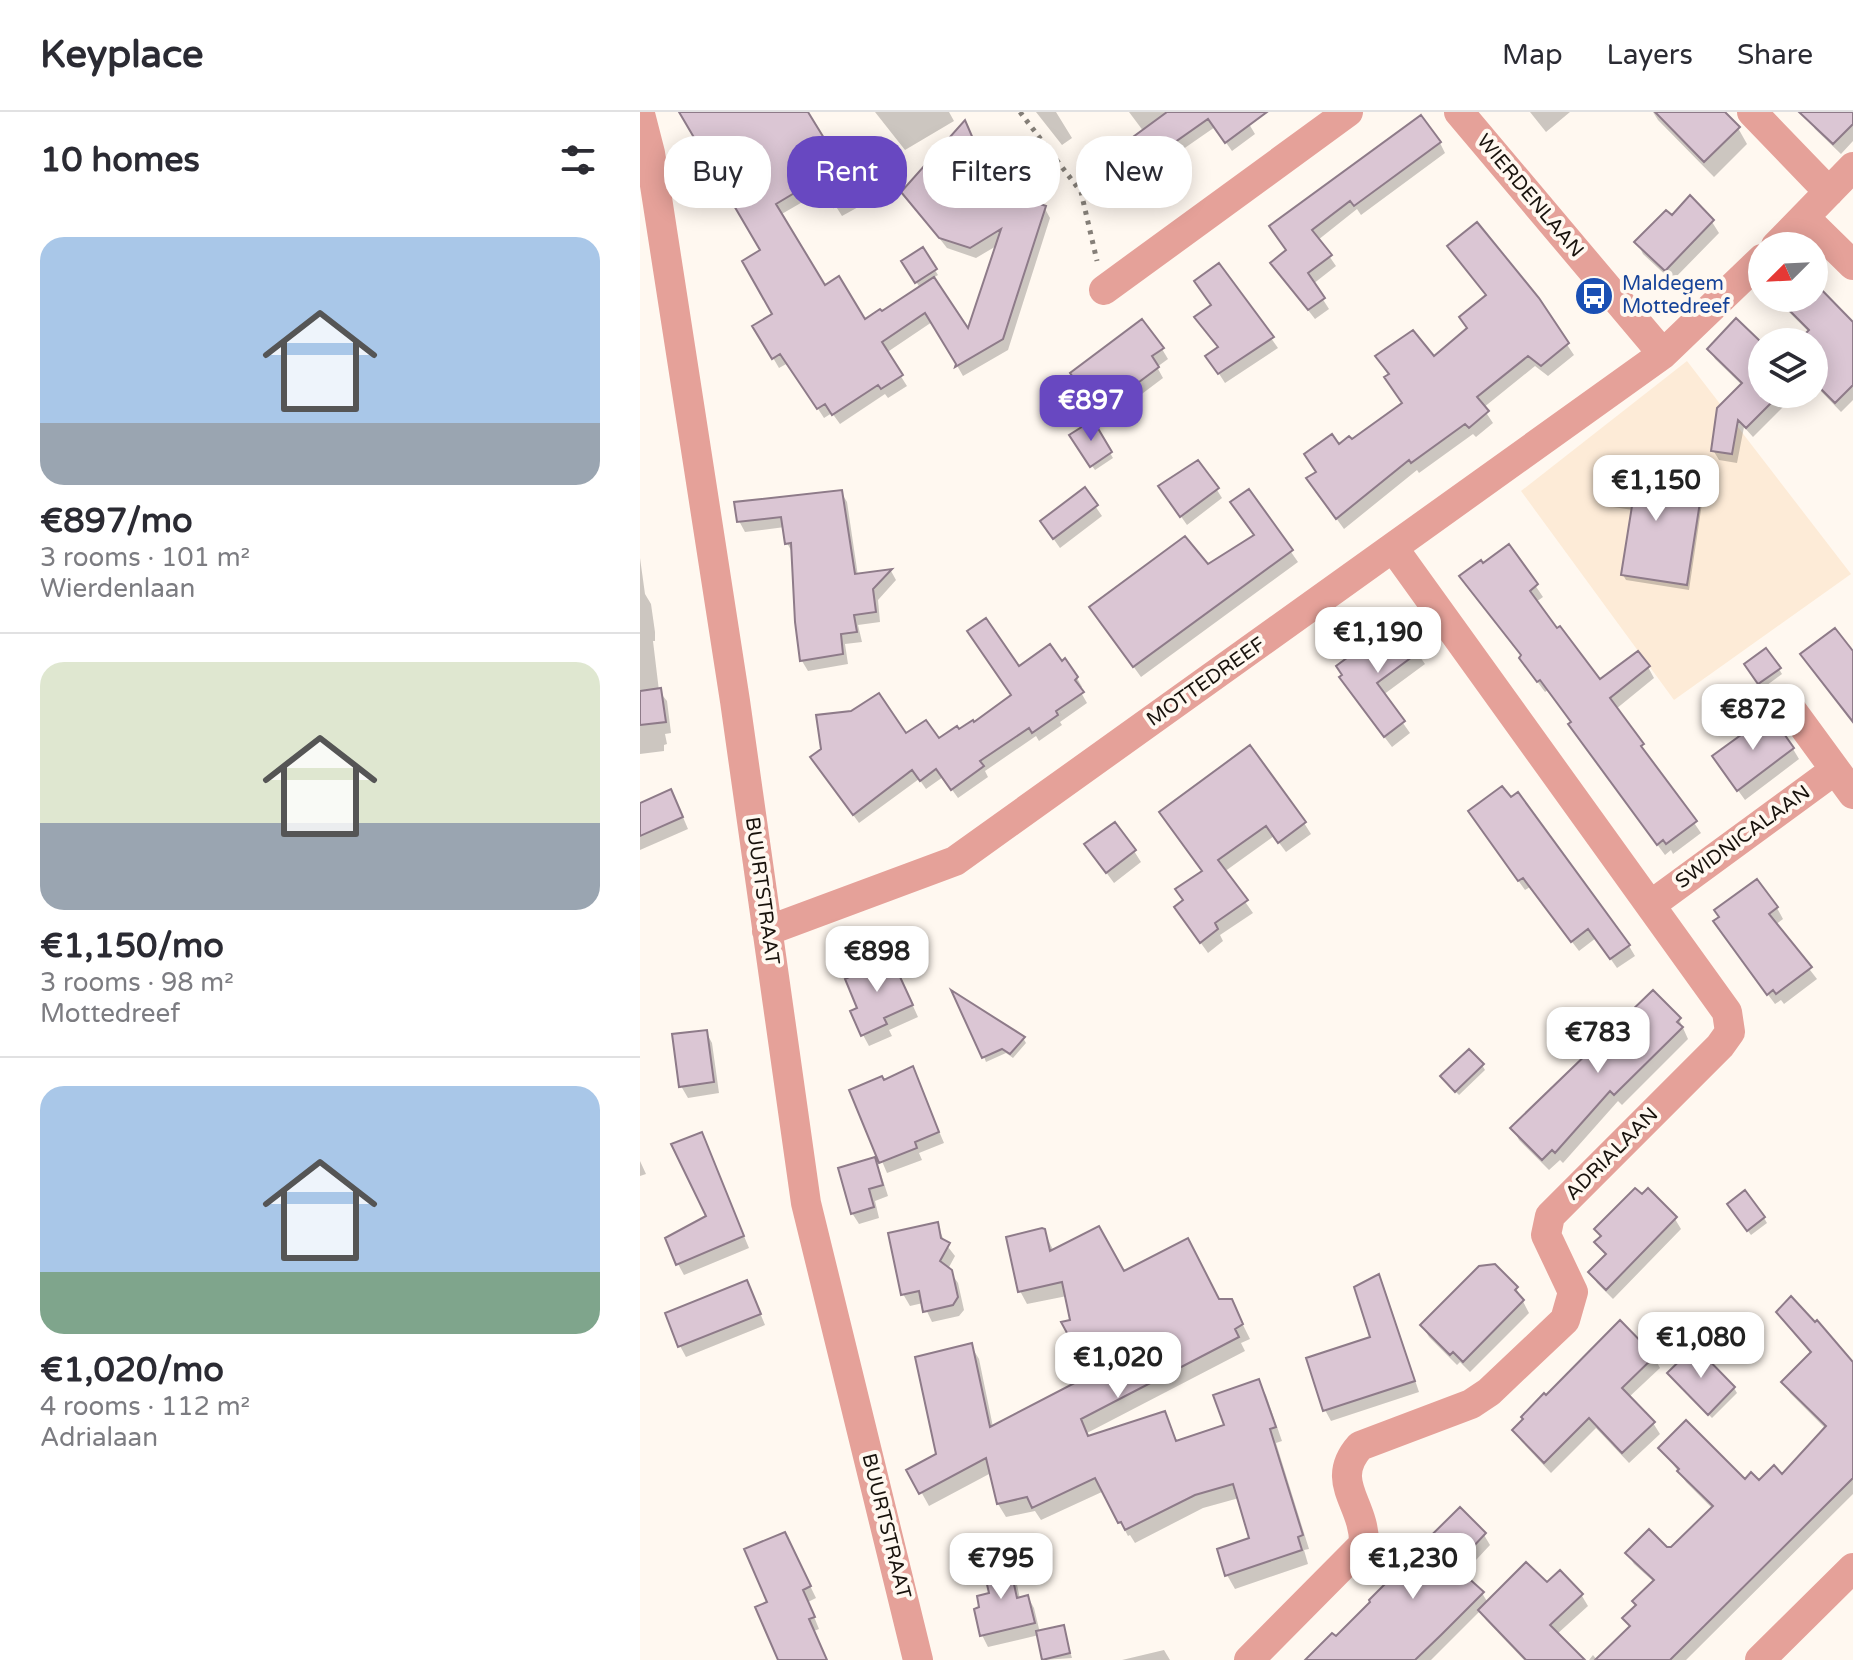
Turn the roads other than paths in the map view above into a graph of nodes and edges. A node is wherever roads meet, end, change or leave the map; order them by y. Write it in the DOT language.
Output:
graph roads {
  1 [pos="1348,112"];
  2 [pos="1459,112"];
  3 [pos="1752,112"];
  4 [pos="640,114"];
  5 [pos="1853,167"];
  6 [pos="1829,192"];
  7 [pos="1805,218"];
  8 [pos="1790,232"];
  9 [pos="1853,265"];
  10 [pos="1748,272"];
  11 [pos="1104,290"];
  12 [pos="1663,354"];
  13 [pos="1394,549"];
  14 [pos="1788,705"];
  15 [pos="1835,770"];
  16 [pos="1853,794"];
  17 [pos="1652,904"];
  18 [pos="767,931"];
  19 [pos="1853,1568"];
  20 [pos="918,1660"];
  21 [pos="1249,1660"];
  22 [pos="1760,1660"];
  1 -- 11 [label="street"];
  2 -- 12 [label="street, WIERDENLAAN"];
  3 -- 6 [label="street"];
  4 -- 18 [label="street, BUURTSTRAAT"];
  5 -- 6 [label="street"];
  6 -- 7 [label="street"];
  7 -- 8 [label="street"];
  7 -- 9 [label="street"];
  10 -- 12 [label="street, MOTTEDREEF"];
  12 -- 13 [label="street, MOTTEDREEF"];
  13 -- 17 [label="street, ADRIALAAN"];
  13 -- 18 [label="street, MOTTEDREEF"];
  14 -- 15 [label="street"];
  15 -- 16 [label="street"];
  15 -- 17 [label="street, SWIDNICALAAN"];
  17 -- 21 [label="street, ADRIALAAN"];
  18 -- 20 [label="street, BUURTSTRAAT"];
  19 -- 22 [label="street"];
}
